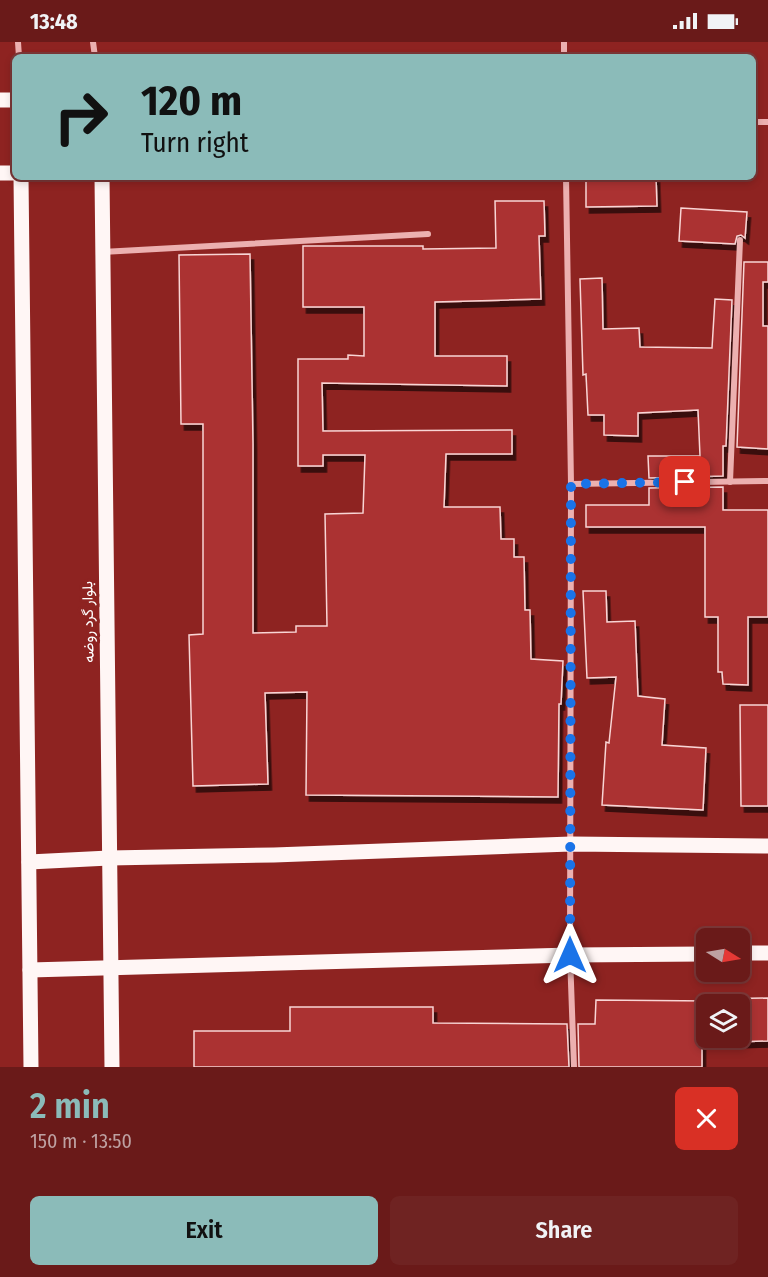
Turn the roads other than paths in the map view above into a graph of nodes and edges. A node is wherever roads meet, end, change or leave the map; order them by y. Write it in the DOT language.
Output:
graph roads {
  1 [pos="21,180"];
  2 [pos="102,180"];
  3 [pos="566,180"];
  4 [pos="428,234"];
  5 [pos="740,240"];
  6 [pos="102,252"];
  7 [pos="768,481"];
  8 [pos="730,482"];
  9 [pos="571,484"];
  10 [pos="571,844"];
  11 [pos="768,846"];
  12 [pos="109,858"];
  13 [pos="29,862"];
  14 [pos="750,953"];
  15 [pos="768,953"];
  16 [pos="696,954"];
  17 [pos="570,955"];
  18 [pos="110,967"];
  19 [pos="30,970"];
  20 [pos="31,1067"];
  21 [pos="112,1067"];
  22 [pos="574,1067"];
  1 -- 13 [label="main road"];
  2 -- 6 [label="main road, بلوار گرد روضه"];
  3 -- 9 [label="street"];
  4 -- 6 [label="street"];
  5 -- 8 [label="street"];
  6 -- 12 [label="main road, بلوار گرد روضه"];
  7 -- 8 [label="street"];
  8 -- 9 [label="street"];
  9 -- 10 [label="street"];
  10 -- 11 [label="main road"];
  10 -- 12 [label="main road"];
  10 -- 17 [label="street"];
  12 -- 13 [label="main road"];
  12 -- 18 [label="main road, بلوار گرد روضه"];
  13 -- 19 [label="main road"];
  14 -- 15 [label="main road"];
  16 -- 17 [label="main road"];
  17 -- 18 [label="main road"];
  17 -- 22 [label="street"];
  18 -- 19 [label="main road"];
  18 -- 21 [label="main road, بلوار گرد روضه"];
  19 -- 20 [label="main road"];
}
